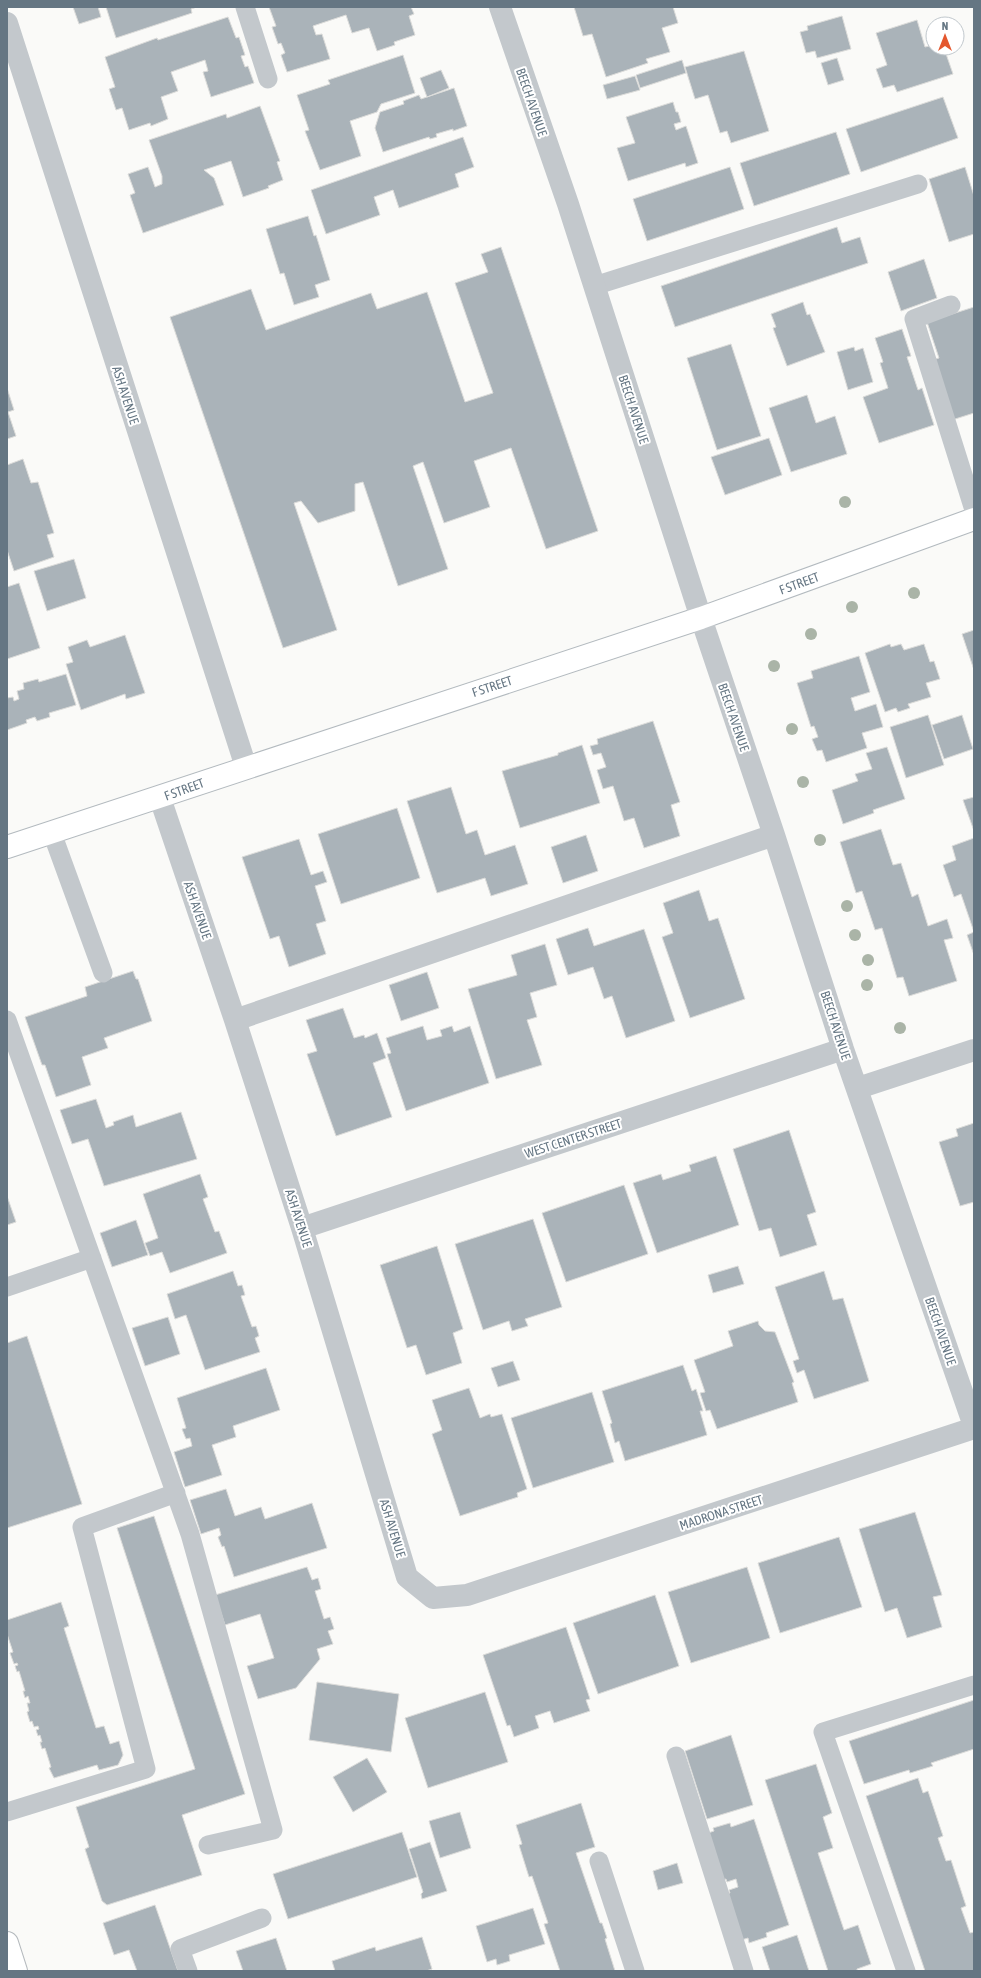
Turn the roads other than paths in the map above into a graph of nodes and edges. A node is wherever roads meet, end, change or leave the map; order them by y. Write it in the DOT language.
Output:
graph roads {
  1 [pos="246,7"];
  2 [pos="500,7"];
  3 [pos="7,23"];
  4 [pos="268,79"];
  5 [pos="918,184"];
  6 [pos="594,286"];
  7 [pos="951,305"];
  8 [pos="974,510"];
  9 [pos="974,519"];
  10 [pos="701,618"];
  11 [pos="246,766"];
  12 [pos="160,798"];
  13 [pos="52,833"];
  14 [pos="774,835"];
  15 [pos="7,847"];
  16 [pos="103,973"];
  17 [pos="7,1020"];
  18 [pos="235,1020"];
  19 [pos="843,1049"];
  20 [pos="974,1050"];
  21 [pos="13,1056"];
  22 [pos="858,1088"];
  23 [pos="302,1228"];
  24 [pos="92,1258"];
  25 [pos="7,1287"];
  26 [pos="974,1427"];
  27 [pos="176,1493"];
  28 [pos="467,1595"];
  29 [pos="974,1685"];
  30 [pos="676,1756"];
  31 [pos="7,1812"];
  32 [pos="208,1845"];
  33 [pos="599,1861"];
  34 [pos="262,1918"];
  35 [pos="7,1943"];
  36 [pos="12,1968"];
  37 [pos="188,1971"];
  38 [pos="635,1971"];
  39 [pos="744,1971"];
  40 [pos="906,1971"];
  1 -- 4 [label="lane"];
  2 -- 6 [label="street, BEECH AVENUE"];
  3 -- 11 [label="street, ASH AVENUE"];
  5 -- 6 [label="lane"];
  6 -- 10 [label="street, BEECH AVENUE"];
  7 -- 8 [label="lane"];
  9 -- 10 [label="main road, F STREET"];
  10 -- 11 [label="main road, F STREET"];
  10 -- 14 [label="street, BEECH AVENUE"];
  11 -- 12 [label="main road, F STREET"];
  12 -- 13 [label="main road, F STREET"];
  12 -- 18 [label="street, ASH AVENUE"];
  13 -- 15 [label="main road, F STREET"];
  13 -- 16 [label="lane"];
  14 -- 18 [label="street"];
  14 -- 19 [label="street, BEECH AVENUE"];
  17 -- 21 [label="lane"];
  18 -- 23 [label="street, ASH AVENUE"];
  19 -- 22 [label="street, BEECH AVENUE"];
  19 -- 23 [label="street, WEST CENTER STREET"];
  20 -- 22 [label="street"];
  21 -- 24 [label="lane"];
  22 -- 26 [label="street, BEECH AVENUE"];
  23 -- 28 [label="street, ASH AVENUE"];
  24 -- 25 [label="lane"];
  24 -- 27 [label="lane"];
  26 -- 28 [label="street, MADRONA STREET"];
  27 -- 31 [label="lane"];
  27 -- 32 [label="lane"];
  29 -- 40 [label="lane"];
  30 -- 39 [label="lane"];
  33 -- 38 [label="lane"];
  34 -- 37 [label="lane"];
  35 -- 36 [label="main road"];
}
